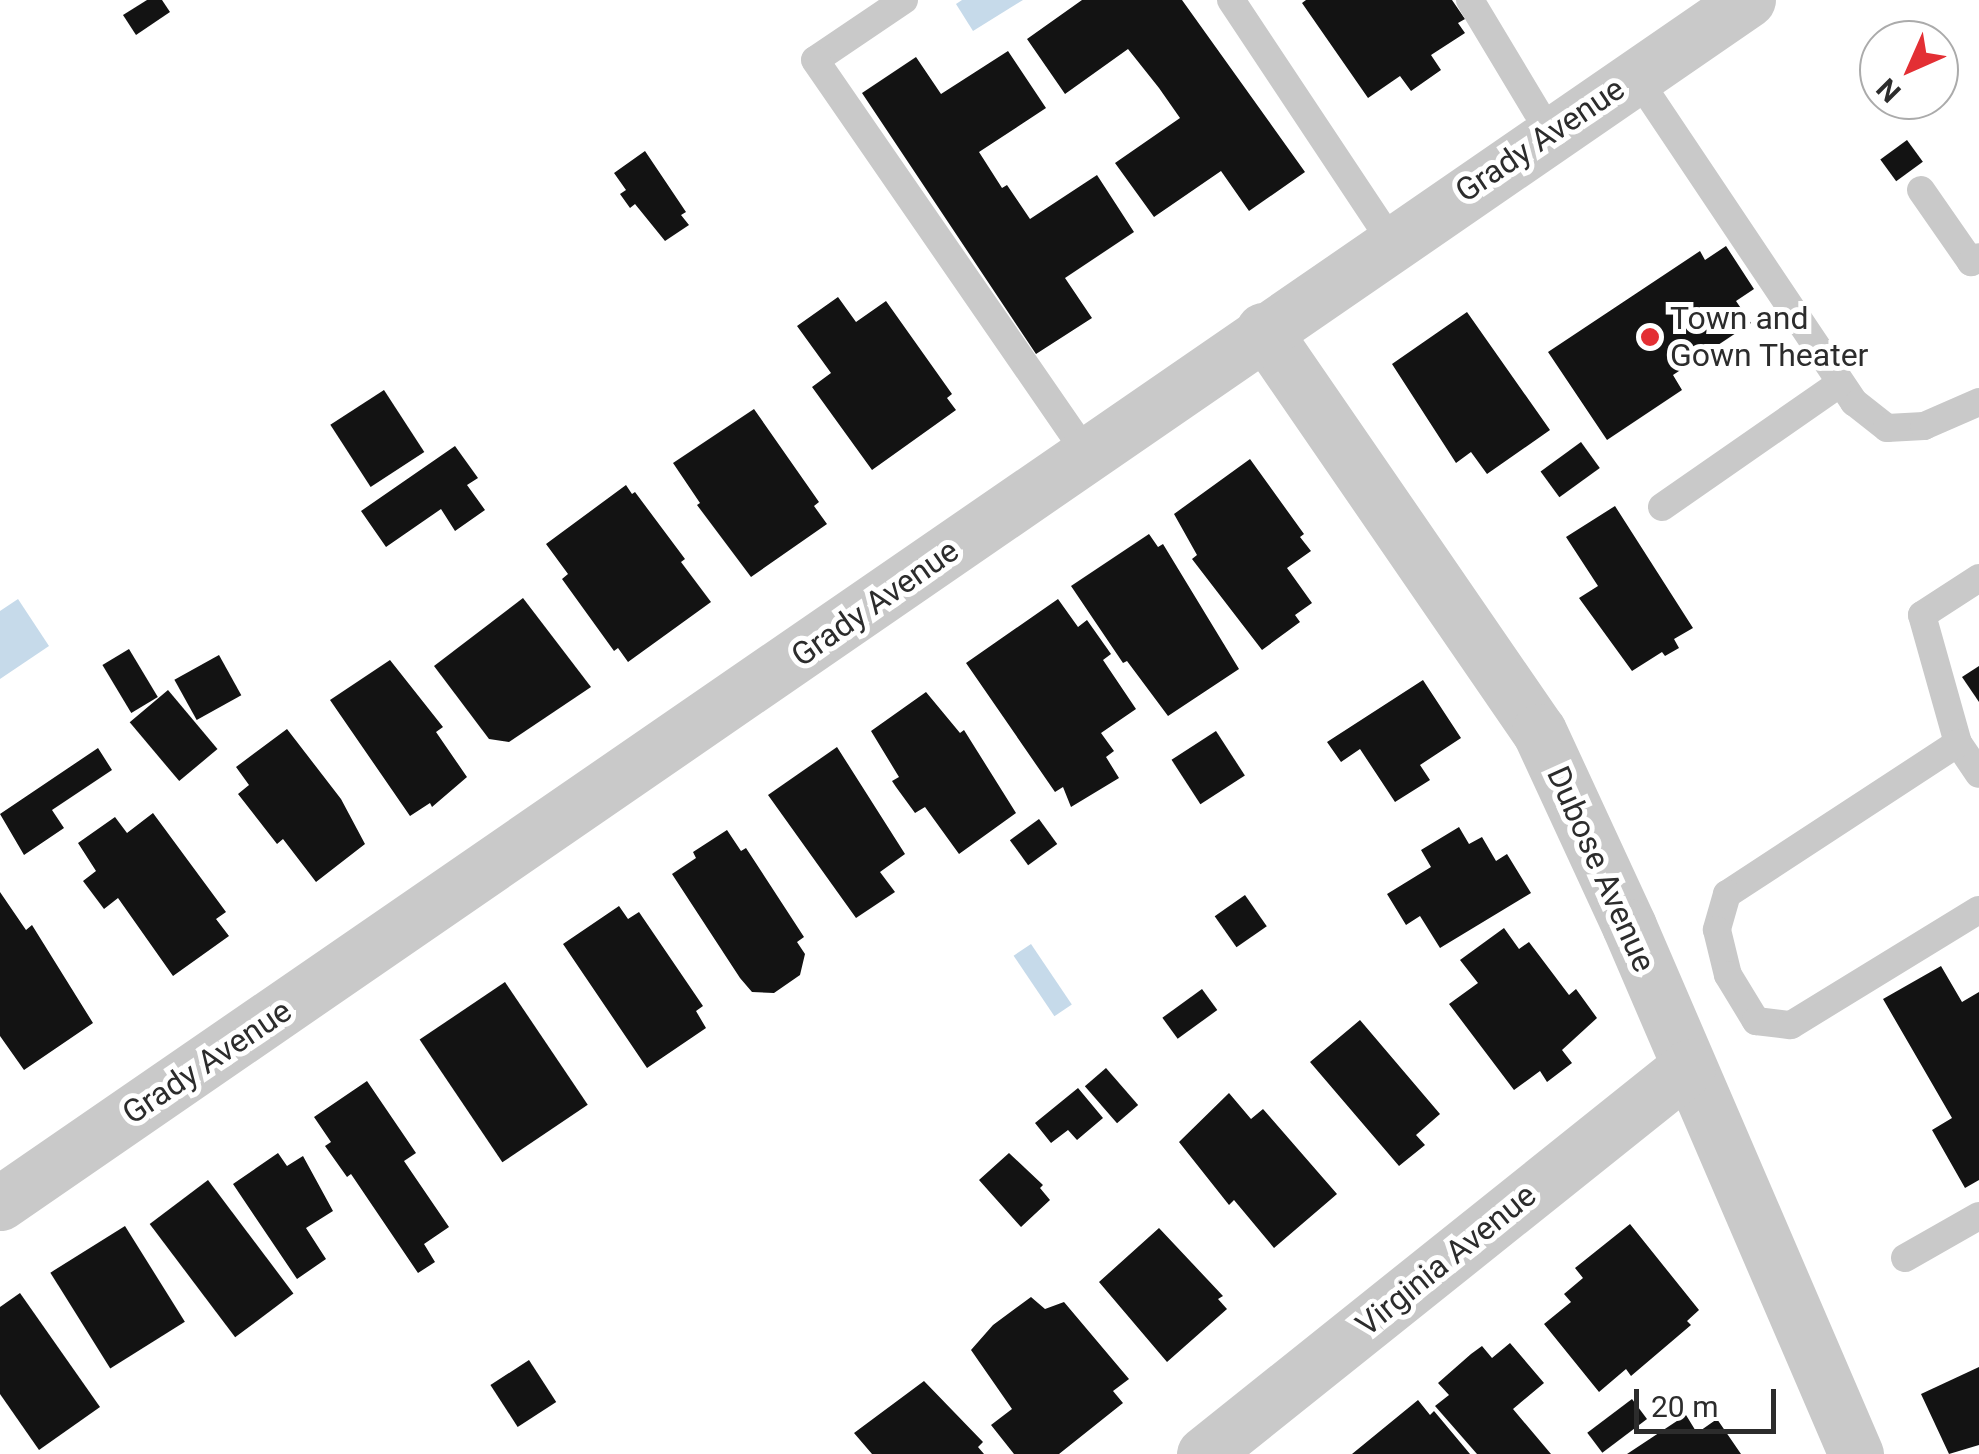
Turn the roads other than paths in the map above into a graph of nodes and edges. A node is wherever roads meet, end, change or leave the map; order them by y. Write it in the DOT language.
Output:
graph roads {
  1 [pos="904,0"];
  2 [pos="1230,0"];
  3 [pos="1470,0"];
  4 [pos="1748,0"];
  5 [pos="1635,75"];
  6 [pos="1550,133"];
  7 [pos="1921,190"];
  8 [pos="1392,242"];
  9 [pos="1979,257"];
  10 [pos="1263,330"];
  11 [pos="1839,384"];
  12 [pos="1979,402"];
  13 [pos="1088,456"];
  14 [pos="1662,508"];
  15 [pos="1979,578"];
  16 [pos="1958,743"];
  17 [pos="1979,774"];
  18 [pos="1979,910"];
  19 [pos="1688,1067"];
  20 [pos="0,1203"];
  21 [pos="1979,1216"];
  22 [pos="1905,1258"];
  23 [pos="1204,1454"];
  24 [pos="1856,1454"];
  1 -- 13 [label="lane"];
  2 -- 8 [label="lane"];
  3 -- 6 [label="lane"];
  4 -- 5 [label="street, Grady Avenue"];
  5 -- 6 [label="street, Grady Avenue"];
  5 -- 11 [label="lane"];
  6 -- 8 [label="street, Grady Avenue"];
  7 -- 9 [label="lane"];
  8 -- 10 [label="street, Grady Avenue"];
  10 -- 13 [label="street, Grady Avenue"];
  10 -- 19 [label="street, Dubose Avenue"];
  11 -- 12 [label="lane"];
  11 -- 14 [label="lane"];
  13 -- 20 [label="street, Grady Avenue"];
  15 -- 16 [label="lane"];
  16 -- 17 [label="lane"];
  16 -- 18 [label="lane"];
  19 -- 23 [label="street, Virginia Avenue"];
  19 -- 24 [label="street, Dubose Avenue"];
  21 -- 22 [label="lane"];
}
